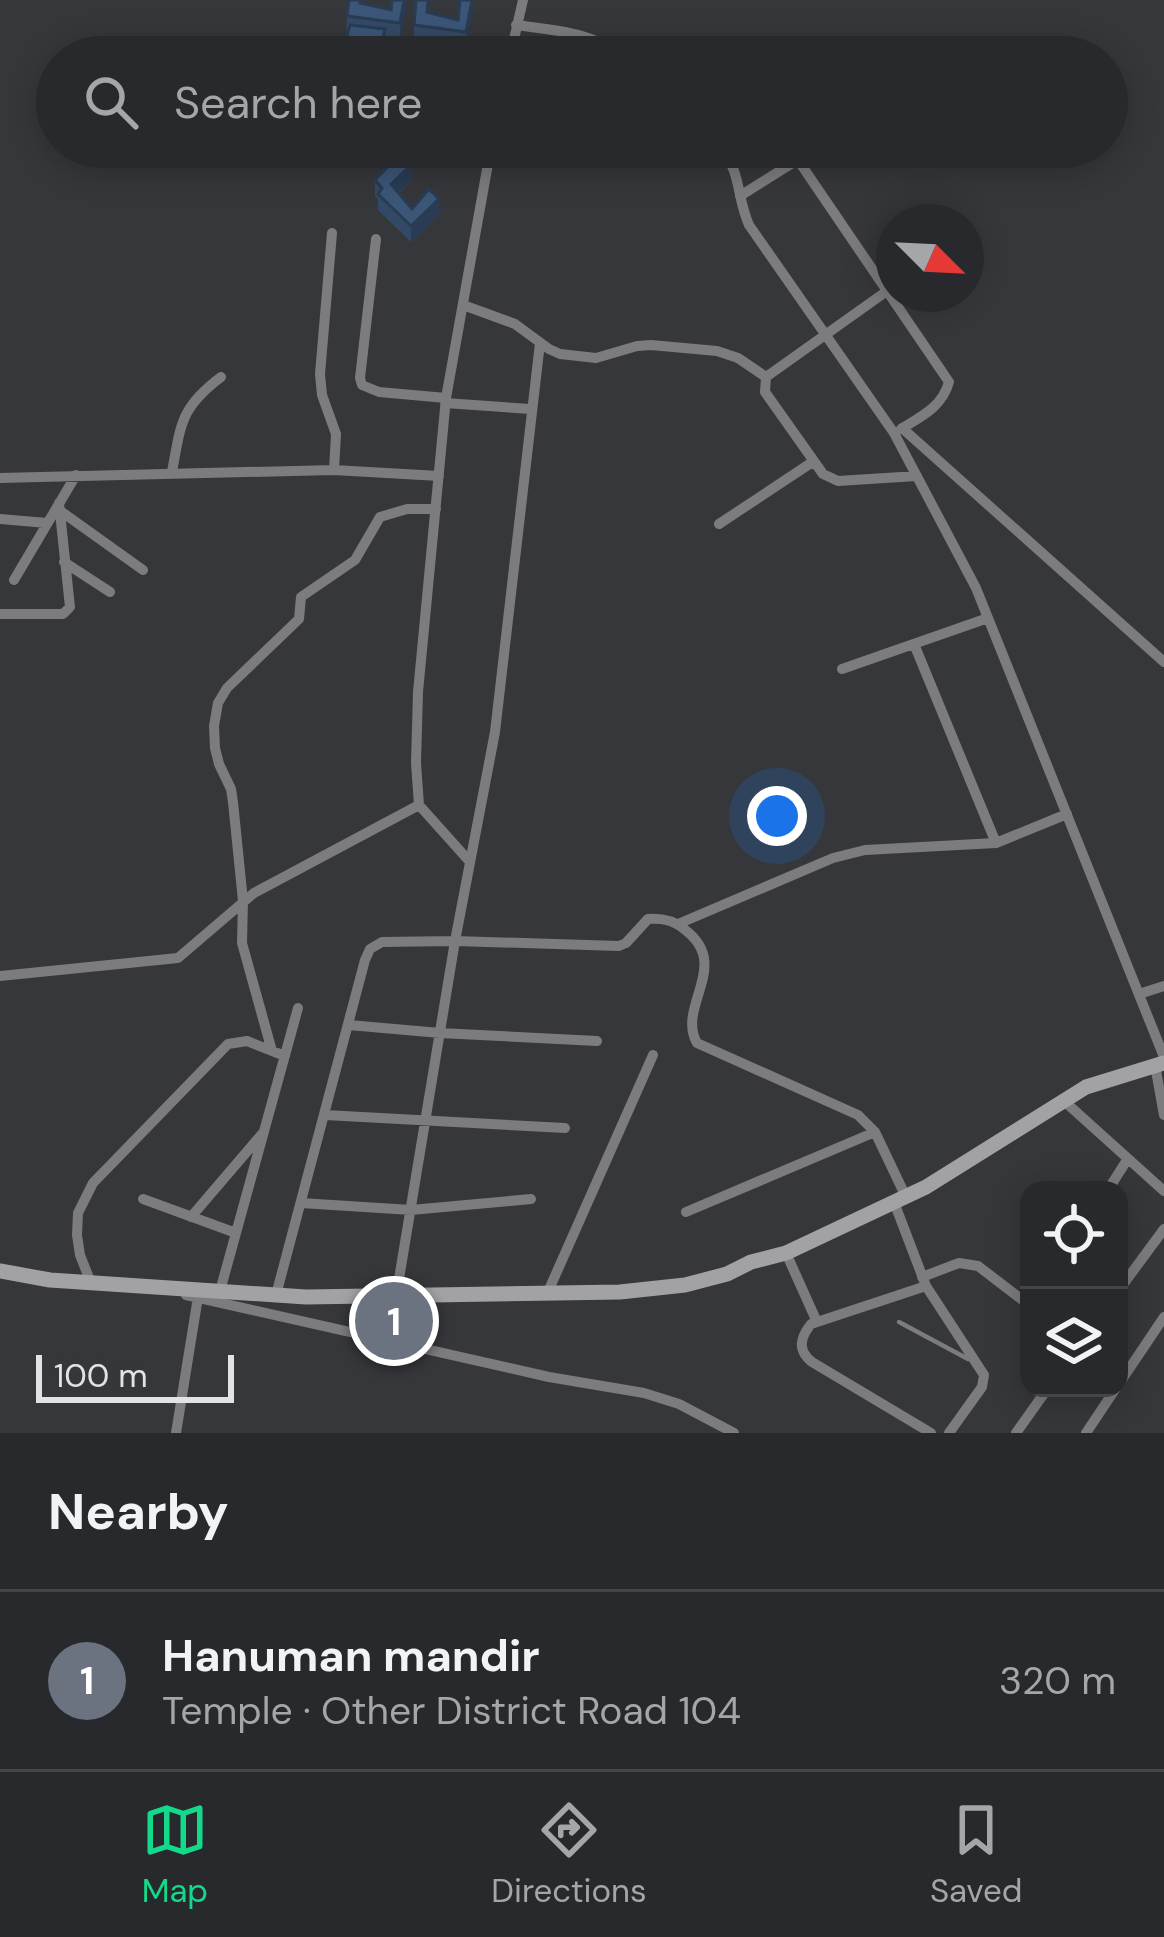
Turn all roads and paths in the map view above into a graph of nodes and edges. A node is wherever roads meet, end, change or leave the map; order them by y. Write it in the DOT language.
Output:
graph roads {
  1 [pos="523,0"];
  2 [pos="516,26"];
  3 [pos="514,36"];
  4 [pos="587,36"];
  5 [pos="487,168"];
  6 [pos="734,168"];
  7 [pos="785,168"];
  8 [pos="804,168"];
  9 [pos="740,196"];
  10 [pos="332,233"];
  11 [pos="376,239"];
  12 [pos="876,267"];
  13 [pos="876,298"];
  14 [pos="463,304"];
  15 [pos="906,312"];
  16 [pos="825,334"];
  17 [pos="539,343"];
  18 [pos="221,377"];
  19 [pos="766,377"];
  20 [pos="446,401"];
  21 [pos="530,409"];
  22 [pos="898,430"];
  23 [pos="814,460"];
  24 [pos="334,470"];
  25 [pos="172,472"];
  26 [pos="76,475"];
  27 [pos="439,476"];
  28 [pos="917,476"];
  29 [pos="0,478"];
  30 [pos="59,506"];
  31 [pos="436,509"];
  32 [pos="0,519"];
  33 [pos="47,523"];
  34 [pos="719,524"];
  35 [pos="64,562"];
  36 [pos="143,569"];
  37 [pos="14,580"];
  38 [pos="110,592"];
  39 [pos="0,614"];
  40 [pos="988,618"];
  41 [pos="914,644"];
  42 [pos="1164,662"];
  43 [pos="842,669"];
  44 [pos="419,805"];
  45 [pos="1067,814"];
  46 [pos="996,843"];
  47 [pos="470,862"];
  48 [pos="243,902"];
  49 [pos="678,924"];
  50 [pos="455,941"];
  51 [pos="0,976"];
  52 [pos="1164,986"];
  53 [pos="1139,994"];
  54 [pos="298,1008"];
  55 [pos="350,1025"];
  56 [pos="440,1033"];
  57 [pos="596,1041"];
  58 [pos="279,1054"];
  59 [pos="653,1055"];
  60 [pos="1161,1062"];
  61 [pos="1064,1101"];
  62 [pos="1164,1114"];
  63 [pos="325,1115"];
  64 [pos="426,1120"];
  65 [pos="565,1128"];
  66 [pos="264,1132"];
  67 [pos="875,1132"];
  68 [pos="1127,1160"];
  69 [pos="1114,1181"];
  70 [pos="1164,1191"];
  71 [pos="143,1198"];
  72 [pos="531,1199"];
  73 [pos="900,1200"];
  74 [pos="302,1203"];
  75 [pos="411,1210"];
  76 [pos="686,1212"];
  77 [pos="191,1216"];
  78 [pos="1164,1228"];
  79 [pos="236,1233"];
  80 [pos="786,1252"];
  81 [pos="0,1270"];
  82 [pos="924,1281"];
  83 [pos="91,1283"];
  84 [pos="150,1287"];
  85 [pos="1120,1289"];
  86 [pos="220,1292"];
  87 [pos="547,1294"];
  88 [pos="276,1295"];
  89 [pos="198,1297"];
  90 [pos="396,1297"];
  91 [pos="1020,1298"];
  92 [pos="1164,1317"];
  93 [pos="817,1322"];
  94 [pos="899,1322"];
  95 [pos="979,1365"];
  96 [pos="1128,1371"];
  97 [pos="1042,1397"];
  98 [pos="1111,1397"];
  99 [pos="176,1433"];
  100 [pos="734,1433"];
  101 [pos="931,1433"];
  102 [pos="949,1433"];
  103 [pos="1016,1433"];
  104 [pos="1086,1433"];
  1 -- 2 [label="street"];
  2 -- 3 [label="street"];
  2 -- 4 [label="street"];
  5 -- 14 [label="street"];
  6 -- 9 [label="street"];
  7 -- 9 [label="street"];
  8 -- 12 [label="street"];
  9 -- 16 [label="street"];
  10 -- 24 [label="street"];
  11 -- 20 [label="street"];
  13 -- 16 [label="street"];
  14 -- 17 [label="street"];
  14 -- 20 [label="street"];
  15 -- 22 [label="street"];
  16 -- 19 [label="street"];
  16 -- 22 [label="street"];
  17 -- 19 [label="street"];
  17 -- 21 [label="street"];
  18 -- 25 [label="street"];
  19 -- 23 [label="street"];
  20 -- 21 [label="street"];
  20 -- 27 [label="street"];
  21 -- 47 [label="street"];
  22 -- 28 [label="street"];
  22 -- 42 [label="street"];
  23 -- 28 [label="street"];
  23 -- 34 [label="street"];
  24 -- 25 [label="street"];
  24 -- 27 [label="street"];
  25 -- 26 [label="street"];
  26 -- 29 [label="street"];
  26 -- 30 [label="street"];
  27 -- 31 [label="street"];
  28 -- 40 [label="street"];
  30 -- 33 [label="street"];
  30 -- 35 [label="street"];
  30 -- 36 [label="street"];
  31 -- 44 [label="street"];
  31 -- 48 [label="street"];
  32 -- 33 [label="street"];
  33 -- 37 [label="street"];
  35 -- 38 [label="street"];
  35 -- 39 [label="street"];
  40 -- 41 [label="street"];
  40 -- 45 [label="street"];
  41 -- 43 [label="street"];
  41 -- 46 [label="street"];
  44 -- 47 [label="street"];
  44 -- 48 [label="street"];
  45 -- 46 [label="street"];
  45 -- 53 [label="street"];
  46 -- 49 [label="street"];
  47 -- 50 [label="street"];
  48 -- 51 [label="street"];
  48 -- 58 [label="street"];
  49 -- 50 [label="street"];
  49 -- 67 [label="street"];
  50 -- 55 [label="street"];
  50 -- 56 [label="street"];
  52 -- 53 [label="street"];
  53 -- 60 [label="street"];
  54 -- 58 [label="street"];
  55 -- 56 [label="street"];
  55 -- 63 [label="street"];
  56 -- 57 [label="street"];
  56 -- 64 [label="street"];
  58 -- 66 [label="street"];
  58 -- 83 [label="street"];
  59 -- 87 [label="street"];
  60 -- 61 [label="street"];
  60 -- 62 [label="street"];
  61 -- 68 [label="street"];
  61 -- 73 [label="street"];
  63 -- 64 [label="street"];
  63 -- 74 [label="street"];
  64 -- 65 [label="street"];
  64 -- 75 [label="street"];
  66 -- 77 [label="street"];
  66 -- 79 [label="street"];
  67 -- 73 [label="street"];
  67 -- 76 [label="street"];
  68 -- 69 [label="street"];
  68 -- 70 [label="street"];
  71 -- 77 [label="street"];
  72 -- 75 [label="street"];
  73 -- 80 [label="street"];
  73 -- 82 [label="street"];
  74 -- 75 [label="street"];
  74 -- 88 [label="street"];
  75 -- 90 [label="street"];
  77 -- 79 [label="street"];
  78 -- 85 [label="street"];
  79 -- 86 [label="street"];
  80 -- 87 [label="street"];
  80 -- 93 [label="street"];
  81 -- 83 [label="street"];
  82 -- 91 [label="street"];
  82 -- 93 [label="street"];
  82 -- 95 [label="street"];
  83 -- 84 [label="street"];
  84 -- 86 [label="street"];
  84 -- 89 [label="street"];
  86 -- 88 [label="street"];
  87 -- 90 [label="street"];
  88 -- 90 [label="street"];
  89 -- 99 [label="street"];
  89 -- 100 [label="street"];
  92 -- 96 [label="street"];
  93 -- 101 [label="street"];
  94 -- 95 [label="lane"];
  95 -- 102 [label="street"];
  97 -- 103 [label="street"];
  98 -- 104 [label="street"];
}
